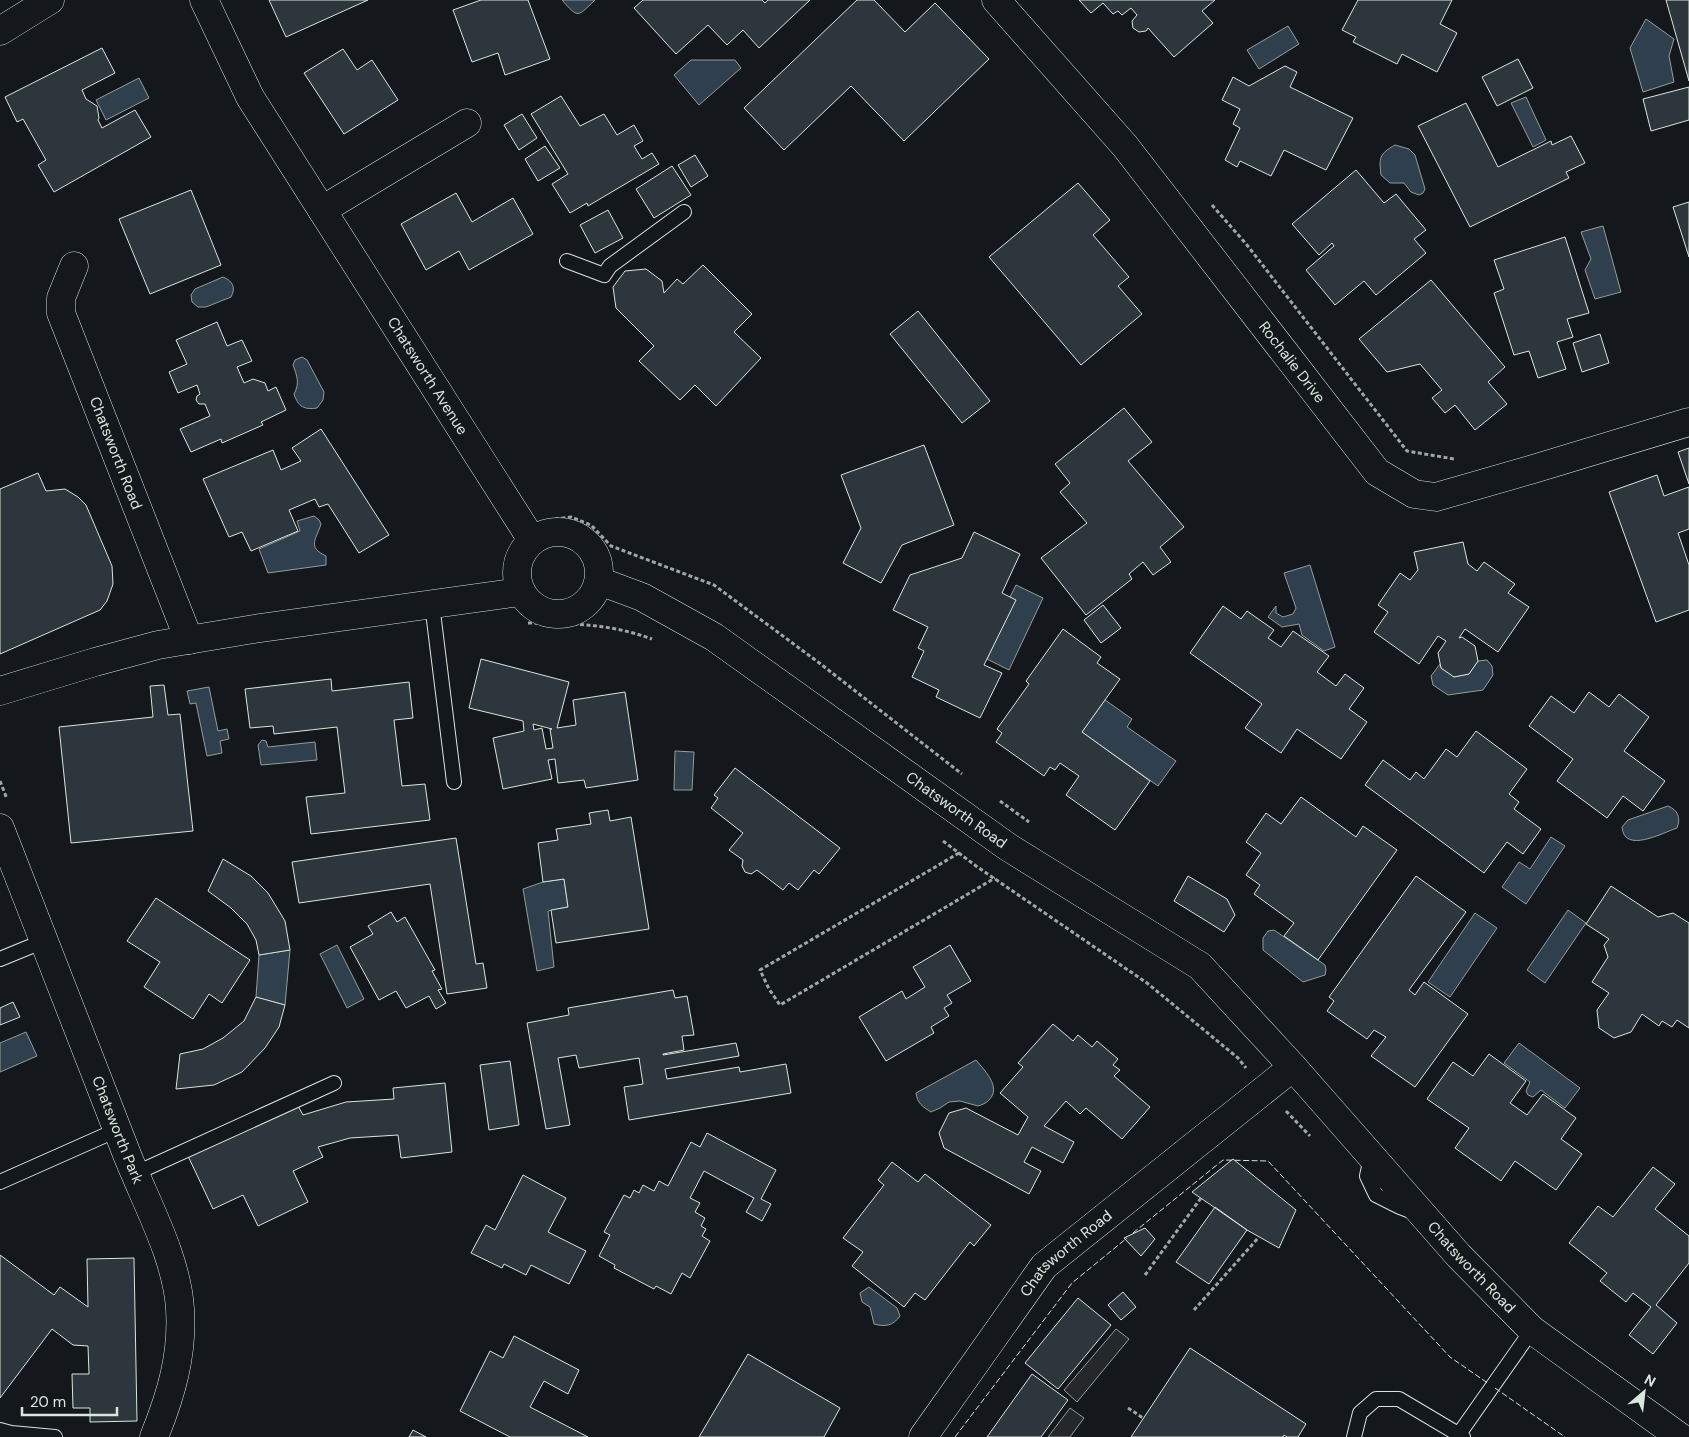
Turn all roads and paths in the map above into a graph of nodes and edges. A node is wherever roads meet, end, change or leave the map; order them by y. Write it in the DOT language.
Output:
graph roads {
  1 [pos="50,0"];
  2 [pos="204,0"];
  3 [pos="996,0"];
  4 [pos="0,31"];
  5 [pos="467,123"];
  6 [pos="1208,200"];
  7 [pos="322,210"];
  8 [pos="684,212"];
  9 [pos="567,261"];
  10 [pos="74,266"];
  11 [pos="1689,422"];
  12 [pos="1460,460"];
  13 [pos="553,520"];
  14 [pos="532,540"];
  15 [pos="599,580"];
  16 [pos="714,585"];
  17 [pos="520,592"];
  18 [pos="432,604"];
  19 [pos="526,623"];
  20 [pos="189,640"];
  21 [pos="655,640"];
  22 [pos="0,692"];
  23 [pos="454,782"];
  24 [pos="0,828"];
  25 [pos="988,833"];
  26 [pos="936,836"];
  27 [pos="959,853"];
  28 [pos="1028,860"];
  29 [pos="994,878"];
  30 [pos="44,941"];
  31 [pos="0,960"];
  32 [pos="1293,1068"];
  33 [pos="334,1082"];
  34 [pos="1266,1089"];
  35 [pos="117,1130"];
  36 [pos="1310,1136"];
  37 [pos="134,1174"];
  38 [pos="0,1182"];
  39 [pos="1201,1198"];
  40 [pos="1259,1236"];
  41 [pos="1145,1275"];
  42 [pos="1194,1310"];
  43 [pos="1532,1330"];
  44 [pos="1128,1408"];
  45 [pos="1143,1418"];
  46 [pos="0,1430"];
  47 [pos="1461,1436"];
  48 [pos="56,1437"];
  49 [pos="154,1437"];
  50 [pos="923,1437"];
  51 [pos="1354,1437"];
  52 [pos="1680,1437"];
  1 -- 4 [label="street"];
  2 -- 7 [label="street, Chatsworth Avenue"];
  3 -- 11 [label="street, Rochalie Drive"];
  5 -- 7 [label="street"];
  6 -- 12 [label="path"];
  7 -- 14 [label="street, Chatsworth Avenue"];
  8 -- 9 [label="lane"];
  10 -- 20 [label="street, Chatsworth Road"];
  13 -- 16 [label="path"];
  14 -- 15 [label="street"];
  14 -- 17 [label="street"];
  15 -- 17 [label="street"];
  15 -- 25 [label="street, Chatsworth Road"];
  17 -- 18 [label="street"];
  18 -- 20 [label="street"];
  18 -- 23 [label="lane"];
  19 -- 21 [label="path"];
  20 -- 22 [label="street"];
  24 -- 30 [label="street, Chatsworth Park"];
  25 -- 27 [label="path"];
  25 -- 28 [label="street, Chatsworth Road"];
  26 -- 27 [label="path"];
  27 -- 29 [label="path"];
  27 -- 29 [label="path"];
  28 -- 29 [label="path"];
  28 -- 32 [label="street, Chatsworth Road"];
  29 -- 34 [label="path"];
  30 -- 31 [label="lane"];
  30 -- 35 [label="street, Chatsworth Park"];
  32 -- 34 [label="street, Chatsworth Road"];
  32 -- 43 [label="street, Chatsworth Road"];
  33 -- 37 [label="lane"];
  34 -- 36 [label="path"];
  34 -- 50 [label="street, Chatsworth Road"];
  35 -- 37 [label="street, Chatsworth Park"];
  35 -- 38 [label="lane"];
  37 -- 49 [label="street, Chatsworth Park"];
  39 -- 41 [label="path"];
  40 -- 42 [label="path"];
  43 -- 47 [label="lane"];
  43 -- 52 [label="street, Chatsworth Road"];
  44 -- 45 [label="path"];
  46 -- 48 [label="lane"];
  47 -- 51 [label="lane"];
}
